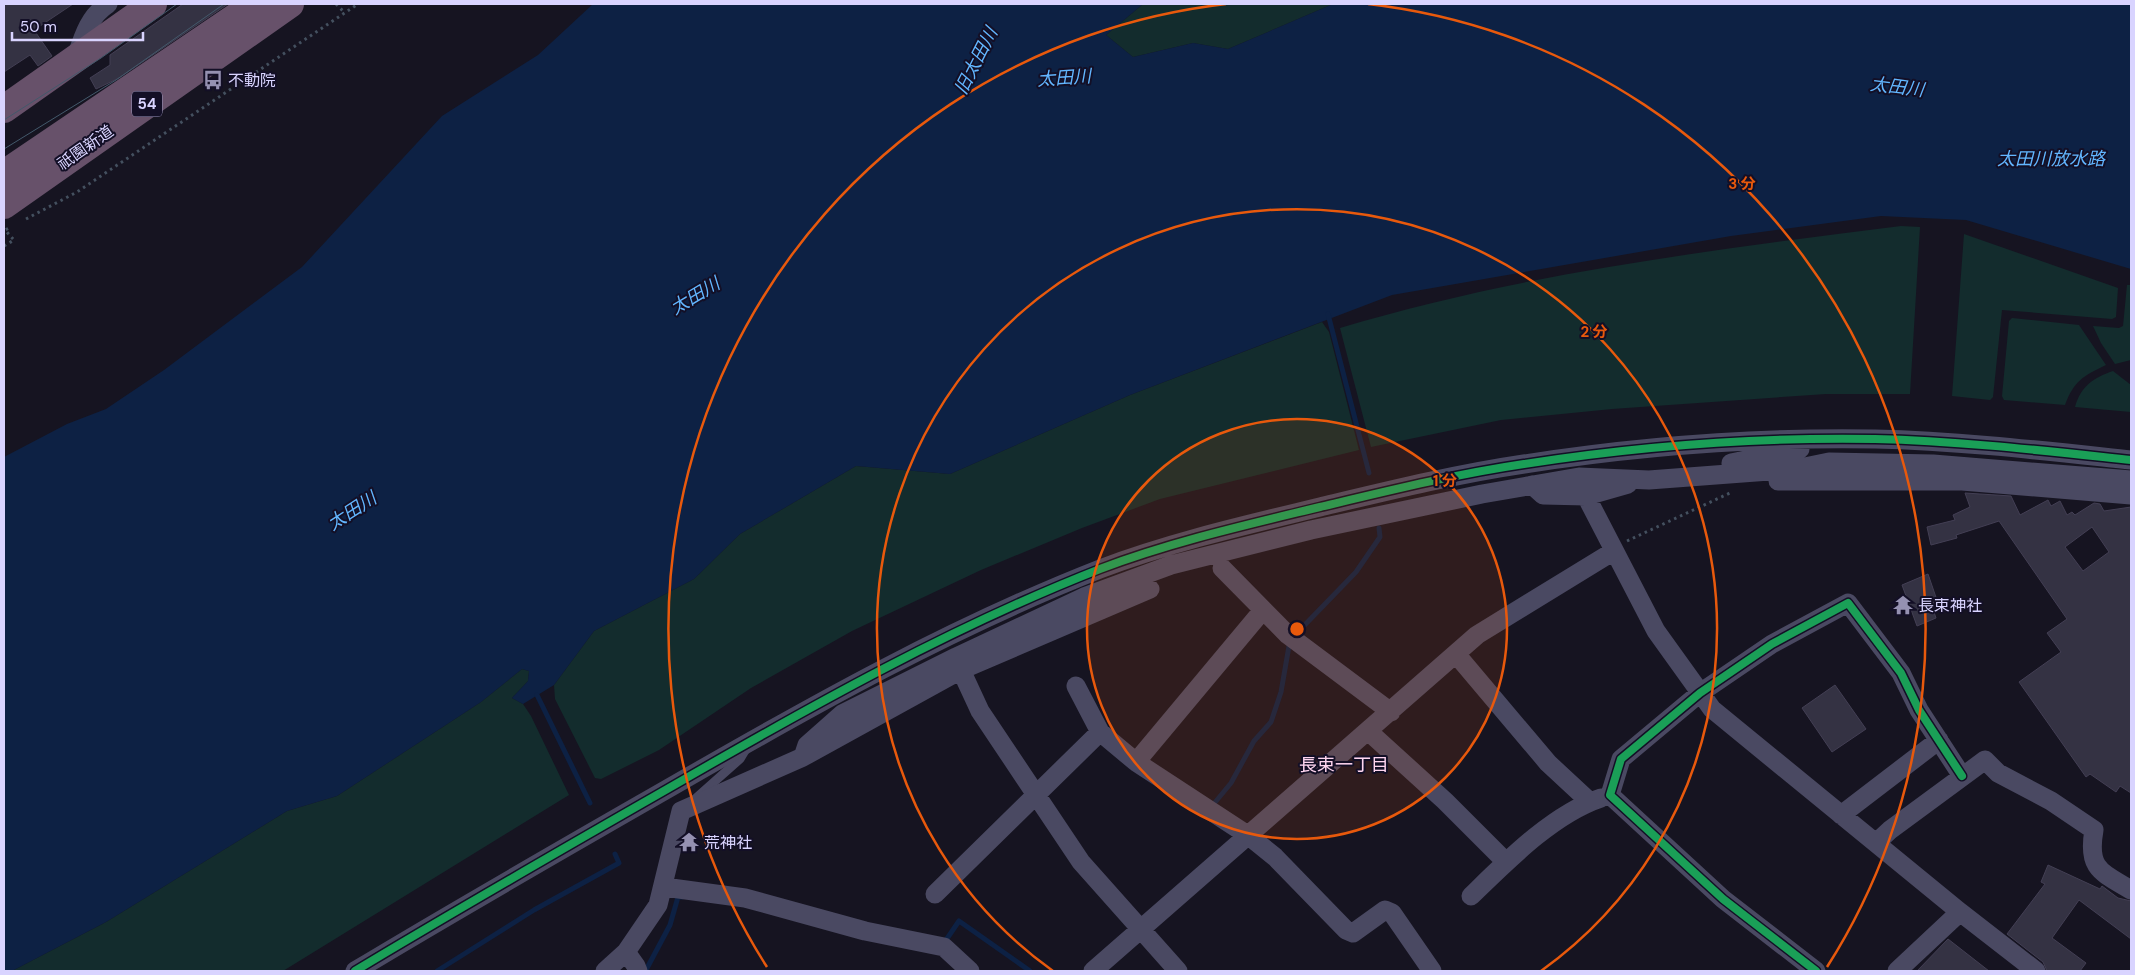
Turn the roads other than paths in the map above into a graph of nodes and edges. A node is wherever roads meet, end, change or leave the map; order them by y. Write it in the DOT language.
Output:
graph roads {
  1 [pos="108,4"];
  2 [pos="153,4"];
  3 [pos="255,4"];
  4 [pos="290,4"];
  5 [pos="76,58"];
  6 [pos="4,109"];
  7 [pos="4,174"];
  8 [pos="13,217"];
  9 [pos="1840,439"];
  10 [pos="2131,460"];
  11 [pos="1829,462"];
  12 [pos="1933,464"];
  13 [pos="1649,480"];
  14 [pos="2131,480"];
  15 [pos="1876,481"];
  16 [pos="1532,485"];
  17 [pos="1741,487"];
  18 [pos="2131,495"];
  19 [pos="1586,496"];
  20 [pos="1614,549"];
  21 [pos="1222,568"];
  22 [pos="1150,589"];
  23 [pos="1263,610"];
  24 [pos="1456,654"];
  25 [pos="962,670"];
  26 [pos="1076,686"];
  27 [pos="1700,692"];
  28 [pos="1391,712"];
  29 [pos="1100,732"];
  30 [pos="1368,732"];
  31 [pos="1939,740"];
  32 [pos="750,741"];
  33 [pos="802,757"];
  34 [pos="1136,762"];
  35 [pos="1962,776"];
  36 [pos="1036,795"];
  37 [pos="1610,795"];
  38 [pos="1590,802"];
  39 [pos="681,811"];
  40 [pos="1841,815"];
  41 [pos="1249,836"];
  42 [pos="1876,843"];
  43 [pos="1506,862"];
  44 [pos="664,887"];
  45 [pos="2131,890"];
  46 [pos="935,894"];
  47 [pos="1471,896"];
  48 [pos="1960,912"];
  49 [pos="1141,928"];
  50 [pos="626,952"];
  51 [pos="355,971"];
  52 [pos="606,971"];
  53 [pos="638,971"];
  54 [pos="970,971"];
  55 [pos="1093,971"];
  56 [pos="1178,971"];
  57 [pos="1432,971"];
  58 [pos="1816,971"];
  59 [pos="1898,971"];
  60 [pos="2036,971"];
  1 -- 5 [label="street"];
  2 -- 5 [label="highway"];
  3 -- 7 [label="highway, 祇園新道 / 54"];
  4 -- 8 [label="highway, 祇園新道 / 54"];
  5 -- 6 [label="highway"];
  9 -- 10 [label="street"];
  9 -- 13 [label="street"];
  9 -- 32 [label="street"];
  11 -- 12 [label="street"];
  11 -- 13 [label="street"];
  11 -- 15 [label="street"];
  12 -- 14 [label="street"];
  12 -- 15 [label="street"];
  13 -- 16 [label="street"];
  13 -- 19 [label="street"];
  15 -- 17 [label="street"];
  15 -- 18 [label="street"];
  16 -- 19 [label="street"];
  16 -- 33 [label="street"];
  19 -- 20 [label="street"];
  20 -- 24 [label="street"];
  20 -- 27 [label="street"];
  21 -- 23 [label="street"];
  22 -- 25 [label="street"];
  23 -- 28 [label="street"];
  23 -- 34 [label="street"];
  24 -- 28 [label="street"];
  24 -- 38 [label="street"];
  25 -- 33 [label="street"];
  25 -- 36 [label="street"];
  26 -- 29 [label="street"];
  27 -- 31 [label="street"];
  27 -- 37 [label="street"];
  27 -- 40 [label="street"];
  28 -- 30 [label="street"];
  29 -- 34 [label="street"];
  29 -- 36 [label="street"];
  30 -- 41 [label="street"];
  30 -- 43 [label="street"];
  31 -- 35 [label="street"];
  31 -- 40 [label="street"];
  32 -- 39 [label="lane"];
  32 -- 51 [label="street"];
  33 -- 39 [label="street"];
  34 -- 41 [label="street"];
  35 -- 42 [label="street"];
  35 -- 45 [label="street"];
  36 -- 46 [label="street"];
  36 -- 49 [label="street"];
  37 -- 38 [label="street"];
  37 -- 58 [label="street"];
  38 -- 43 [label="street"];
  39 -- 44 [label="street"];
  40 -- 42 [label="street"];
  41 -- 49 [label="street"];
  41 -- 57 [label="street"];
  42 -- 48 [label="street"];
  43 -- 47 [label="street"];
  44 -- 50 [label="street"];
  44 -- 54 [label="street"];
  48 -- 59 [label="street"];
  48 -- 60 [label="street"];
  49 -- 55 [label="street"];
  49 -- 56 [label="street"];
  50 -- 52 [label="street"];
  50 -- 53 [label="street"];
}
